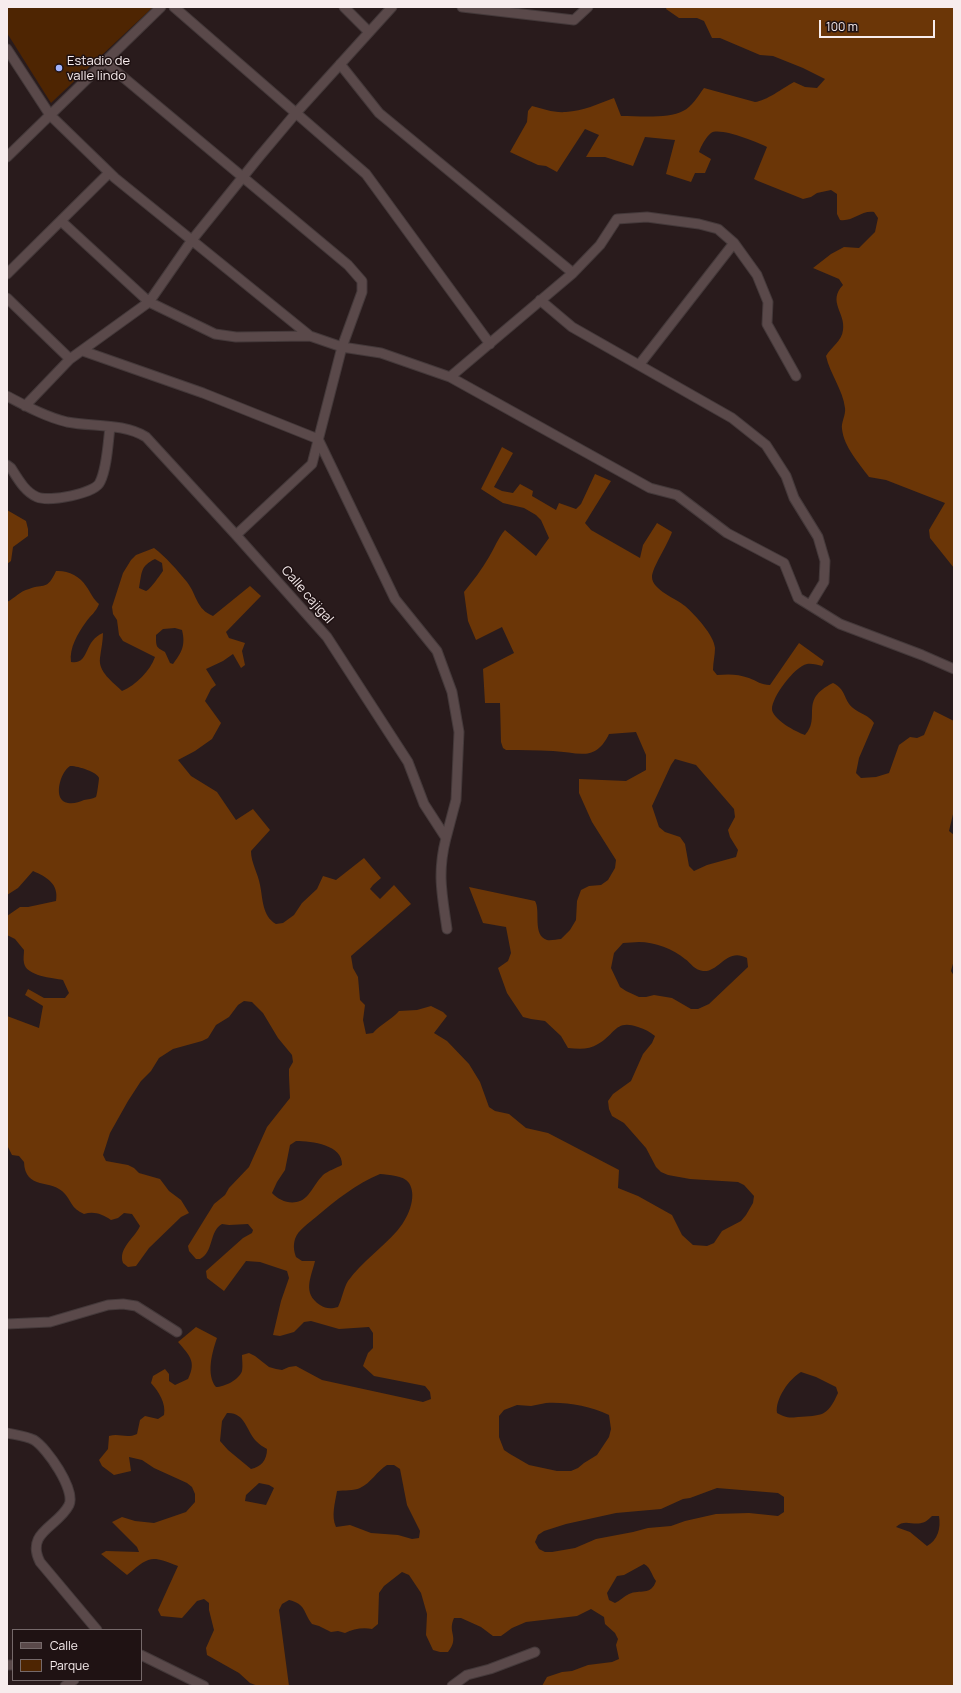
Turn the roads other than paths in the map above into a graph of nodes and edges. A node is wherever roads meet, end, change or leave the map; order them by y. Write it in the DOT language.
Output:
graph roads {
  1 [pos="161,7"];
  2 [pos="174,7"];
  3 [pos="344,7"];
  4 [pos="392,7"];
  5 [pos="462,7"];
  6 [pos="588,7"];
  7 [pos="369,32"];
  8 [pos="7,50"];
  9 [pos="105,62"];
  10 [pos="340,64"];
  11 [pos="296,113"];
  12 [pos="50,115"];
  13 [pos="7,157"];
  14 [pos="110,173"];
  15 [pos="243,177"];
  16 [pos="62,221"];
  17 [pos="192,240"];
  18 [pos="734,243"];
  19 [pos="573,273"];
  20 [pos="7,274"];
  21 [pos="7,298"];
  22 [pos="540,300"];
  23 [pos="149,302"];
  24 [pos="310,336"];
  25 [pos="490,344"];
  26 [pos="342,346"];
  27 [pos="83,351"];
  28 [pos="70,359"];
  29 [pos="639,365"];
  30 [pos="796,376"];
  31 [pos="450,377"];
  32 [pos="7,396"];
  33 [pos="25,406"];
  34 [pos="110,428"];
  35 [pos="318,439"];
  36 [pos="7,466"];
  37 [pos="236,535"];
  38 [pos="810,605"];
  39 [pos="954,669"];
  40 [pos="446,838"];
  41 [pos="447,929"];
  42 [pos="7,1324"];
  43 [pos="177,1332"];
  44 [pos="7,1433"];
  45 [pos="96,1629"];
  46 [pos="535,1652"];
  47 [pos="142,1655"];
  48 [pos="204,1686"];
  49 [pos="452,1686"];
  1 -- 9 [label="street"];
  2 -- 11 [label="street"];
  3 -- 7 [label="street"];
  4 -- 7 [label="street"];
  5 -- 6 [label="street"];
  7 -- 10 [label="street"];
  8 -- 12 [label="street"];
  9 -- 12 [label="street"];
  9 -- 15 [label="street"];
  10 -- 11 [label="street"];
  10 -- 19 [label="street"];
  11 -- 15 [label="street"];
  11 -- 25 [label="street"];
  12 -- 13 [label="street"];
  12 -- 14 [label="street"];
  14 -- 16 [label="street"];
  14 -- 17 [label="street"];
  15 -- 17 [label="street"];
  15 -- 26 [label="street"];
  16 -- 20 [label="street"];
  16 -- 23 [label="street"];
  17 -- 23 [label="street"];
  17 -- 24 [label="street"];
  18 -- 19 [label="street"];
  18 -- 29 [label="street"];
  18 -- 30 [label="street"];
  19 -- 22 [label="street"];
  21 -- 28 [label="street"];
  22 -- 25 [label="street"];
  22 -- 29 [label="street"];
  23 -- 24 [label="street"];
  23 -- 27 [label="street"];
  24 -- 26 [label="street"];
  25 -- 31 [label="street"];
  26 -- 31 [label="street"];
  26 -- 35 [label="street"];
  27 -- 28 [label="street"];
  27 -- 35 [label="street"];
  28 -- 33 [label="street"];
  29 -- 38 [label="street"];
  31 -- 38 [label="street"];
  32 -- 33 [label="street, Calle cajigal"];
  33 -- 34 [label="street, Calle cajigal"];
  34 -- 36 [label="street"];
  34 -- 37 [label="street, Calle cajigal"];
  35 -- 37 [label="street"];
  35 -- 40 [label="street"];
  37 -- 40 [label="street, Calle cajigal"];
  38 -- 39 [label="street"];
  40 -- 41 [label="street"];
  42 -- 43 [label="street"];
  44 -- 45 [label="street"];
  46 -- 49 [label="street"];
  47 -- 48 [label="street"];
}
